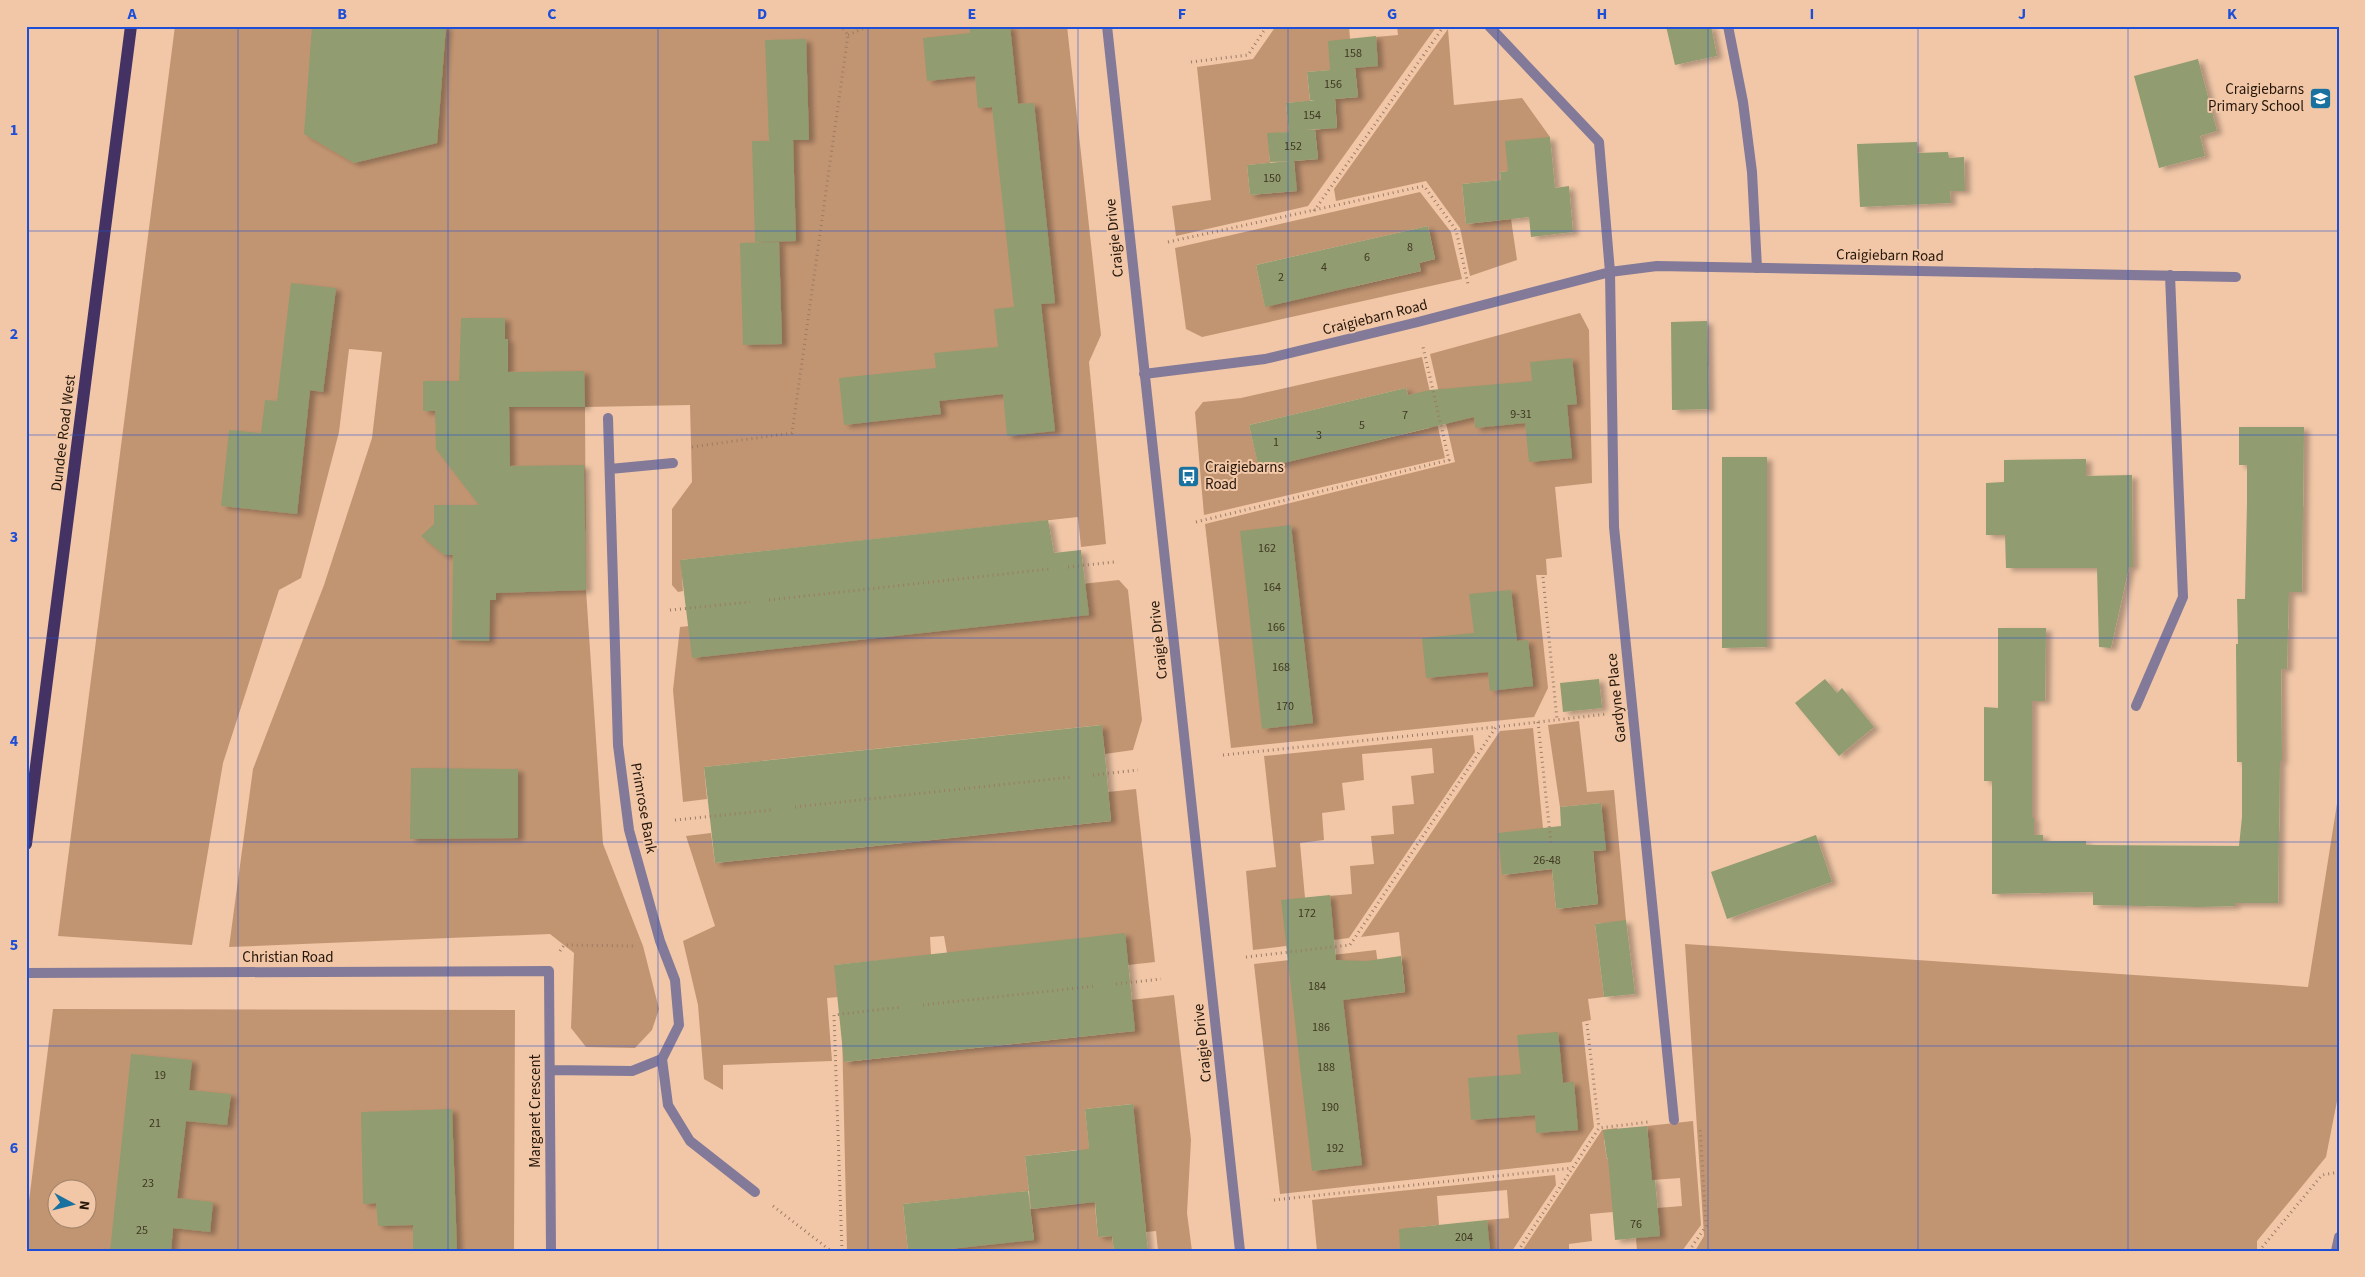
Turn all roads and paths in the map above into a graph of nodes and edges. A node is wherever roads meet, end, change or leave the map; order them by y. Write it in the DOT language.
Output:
graph roads {
  1 [pos="131,26"];
  2 [pos="841,26"];
  3 [pos="869,26"];
  4 [pos="1107,26"];
  5 [pos="1267,26"];
  6 [pos="1444,26"];
  7 [pos="1489,26"];
  8 [pos="1728,26"];
  9 [pos="848,35"];
  10 [pos="1191,62"];
  11 [pos="1314,211"];
  12 [pos="1168,242"];
  13 [pos="1757,268"];
  14 [pos="1610,272"];
  15 [pos="2170,275"];
  16 [pos="2236,277"];
  17 [pos="1473,308"];
  18 [pos="1418,322"];
  19 [pos="1144,374"];
  20 [pos="608,418"];
  21 [pos="684,448"];
  22 [pos="673,463"];
  23 [pos="610,469"];
  24 [pos="1196,522"];
  25 [pos="1114,562"];
  26 [pos="1068,567"];
  27 [pos="1049,569"];
  28 [pos="1543,577"];
  29 [pos="769,600"];
  30 [pos="750,602"];
  31 [pos="670,610"];
  32 [pos="2136,706"];
  33 [pos="1632,710"];
  34 [pos="1558,720"];
  35 [pos="1538,722"];
  36 [pos="1496,727"];
  37 [pos="1223,754"];
  38 [pos="1138,770"];
  39 [pos="1093,775"];
  40 [pos="1072,777"];
  41 [pos="795,807"];
  42 [pos="773,810"];
  43 [pos="676,820"];
  44 [pos="1552,842"];
  45 [pos="26,844"];
  46 [pos="660,941"];
  47 [pos="1246,957"];
  48 [pos="549,971"];
  49 [pos="26,973"];
  50 [pos="1161,979"];
  51 [pos="1116,984"];
  52 [pos="1096,986"];
  53 [pos="923,1005"];
  54 [pos="902,1007"];
  55 [pos="1587,1024"];
  56 [pos="662,1059"];
  57 [pos="550,1070"];
  58 [pos="1674,1120"];
  59 [pos="1599,1128"];
  60 [pos="1572,1168"];
  61 [pos="2339,1172"];
  62 [pos="755,1192"];
  63 [pos="1274,1200"];
  64 [pos="2339,1237"];
  65 [pos="551,1251"];
  66 [pos="831,1251"];
  67 [pos="842,1251"];
  68 [pos="1080,1251"];
  69 [pos="1095,1251"];
  70 [pos="1240,1251"];
  71 [pos="1518,1251"];
  72 [pos="1689,1251"];
  73 [pos="2259,1251"];
  74 [pos="2336,1251"];
  1 -- 45 [label="main road, Dundee Road West"];
  2 -- 9 [label="path"];
  3 -- 9 [label="path"];
  4 -- 19 [label="street, Craigie Drive"];
  5 -- 10 [label="path"];
  6 -- 11 [label="path"];
  7 -- 14 [label="street"];
  8 -- 13 [label="street"];
  9 -- 21 [label="path"];
  11 -- 12 [label="path"];
  11 -- 17 [label="path"];
  13 -- 14 [label="street, Craigiebarn Road"];
  13 -- 15 [label="street, Craigiebarn Road"];
  14 -- 17 [label="street, Craigiebarn Road"];
  14 -- 33 [label="street, Gardyne Place"];
  15 -- 16 [label="street, Craigiebarn Road"];
  15 -- 32 [label="street"];
  17 -- 18 [label="street, Craigiebarn Road"];
  18 -- 19 [label="street, Craigiebarn Road"];
  18 -- 24 [label="path"];
  19 -- 70 [label="street, Craigie Drive"];
  20 -- 23 [label="street, Primrose Bank"];
  22 -- 23 [label="street"];
  23 -- 46 [label="street, Primrose Bank"];
  25 -- 26 [label="path"];
  27 -- 29 [label="path"];
  28 -- 34 [label="path"];
  30 -- 31 [label="path"];
  33 -- 34 [label="path"];
  33 -- 58 [label="street, Gardyne Place"];
  34 -- 35 [label="path"];
  35 -- 36 [label="path"];
  35 -- 44 [label="path"];
  36 -- 37 [label="path"];
  36 -- 47 [label="path"];
  38 -- 39 [label="path"];
  40 -- 41 [label="path"];
  42 -- 43 [label="path"];
  46 -- 48 [label="path"];
  46 -- 56 [label="street, Primrose Bank"];
  48 -- 49 [label="street, Christian Road"];
  48 -- 57 [label="street, Margaret Crescent"];
  50 -- 51 [label="path"];
  52 -- 53 [label="path"];
  54 -- 67 [label="path"];
  55 -- 59 [label="path"];
  56 -- 57 [label="street"];
  56 -- 62 [label="street"];
  57 -- 65 [label="street, Margaret Crescent"];
  58 -- 59 [label="path"];
  58 -- 72 [label="path"];
  59 -- 60 [label="path"];
  60 -- 63 [label="path"];
  60 -- 71 [label="path"];
  61 -- 73 [label="path"];
  62 -- 66 [label="path"];
  64 -- 74 [label="street"];
  68 -- 69 [label="path"];
}
